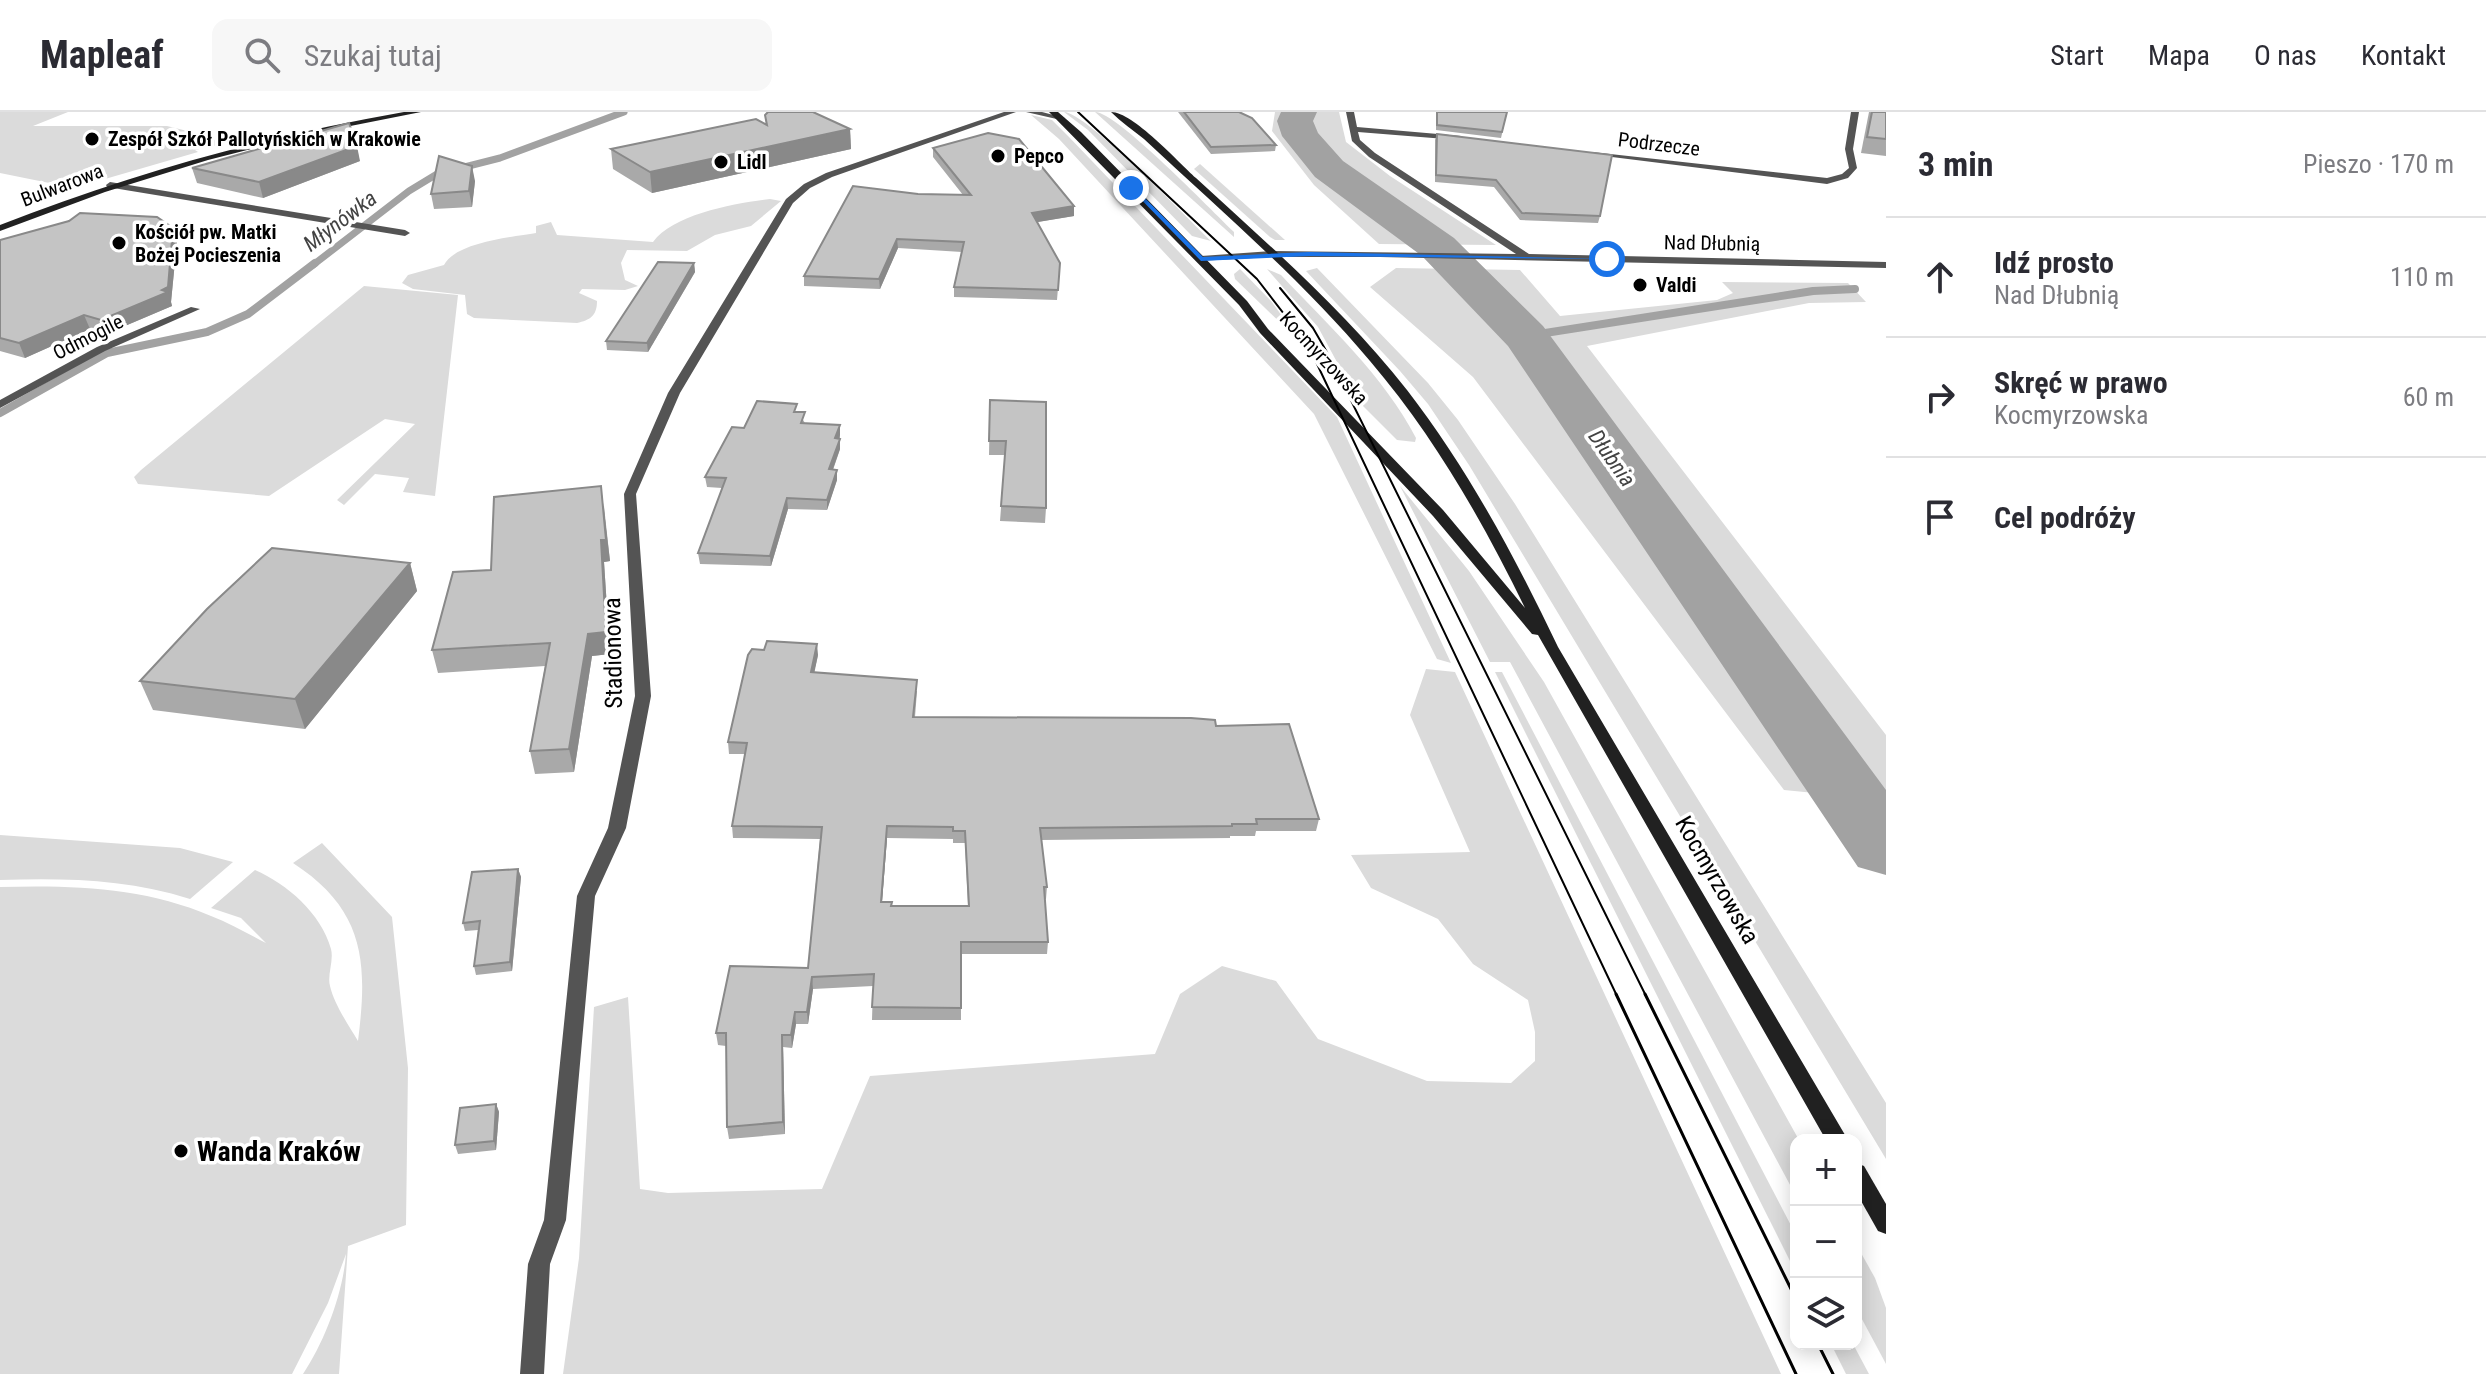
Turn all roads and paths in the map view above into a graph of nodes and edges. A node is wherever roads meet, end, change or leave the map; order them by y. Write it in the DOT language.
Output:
graph roads {
  1 [pos="417,112"];
  2 [pos="1012,112"];
  3 [pos="1030,112"];
  4 [pos="1115,112"];
  5 [pos="1350,112"];
  6 [pos="1855,112"];
  7 [pos="1057,115"];
  8 [pos="1352,129"];
  9 [pos="1469,140"];
  10 [pos="1576,152"];
  11 [pos="110,185"];
  12 [pos="0,228"];
  13 [pos="405,233"];
  14 [pos="1273,254"];
  15 [pos="1528,258"];
  16 [pos="1201,259"];
  17 [pos="1886,265"];
  18 [pos="195,309"];
  19 [pos="0,405"];
  20 [pos="1551,647"];
  21 [pos="1834,1134"];
  22 [pos="1862,1182"];
  23 [pos="1886,1224"];
  24 [pos="532,1374"];
  1 -- 11 [label="main road, Bulwarowa"];
  2 -- 24 [label="street, Stadionowa"];
  3 -- 7 [label="street"];
  4 -- 14 [label="main road, Kocmyrzowska"];
  5 -- 8 [label="street"];
  6 -- 10 [label="street, Podrzecze"];
  7 -- 16 [label="main road, Kocmyrzowska"];
  8 -- 9 [label="street"];
  8 -- 15 [label="street"];
  11 -- 12 [label="main road, Bulwarowa"];
  11 -- 13 [label="street"];
  14 -- 15 [label="street, Nad Dłubnią"];
  14 -- 16 [label="street, Nad Dłubnią"];
  14 -- 20 [label="main road, Kocmyrzowska"];
  15 -- 17 [label="street, Nad Dłubnią"];
  16 -- 20 [label="main road, Kocmyrzowska"];
  18 -- 19 [label="street, Odmogile"];
  20 -- 21 [label="main road, Kocmyrzowska"];
  22 -- 23 [label="main road"];
}
